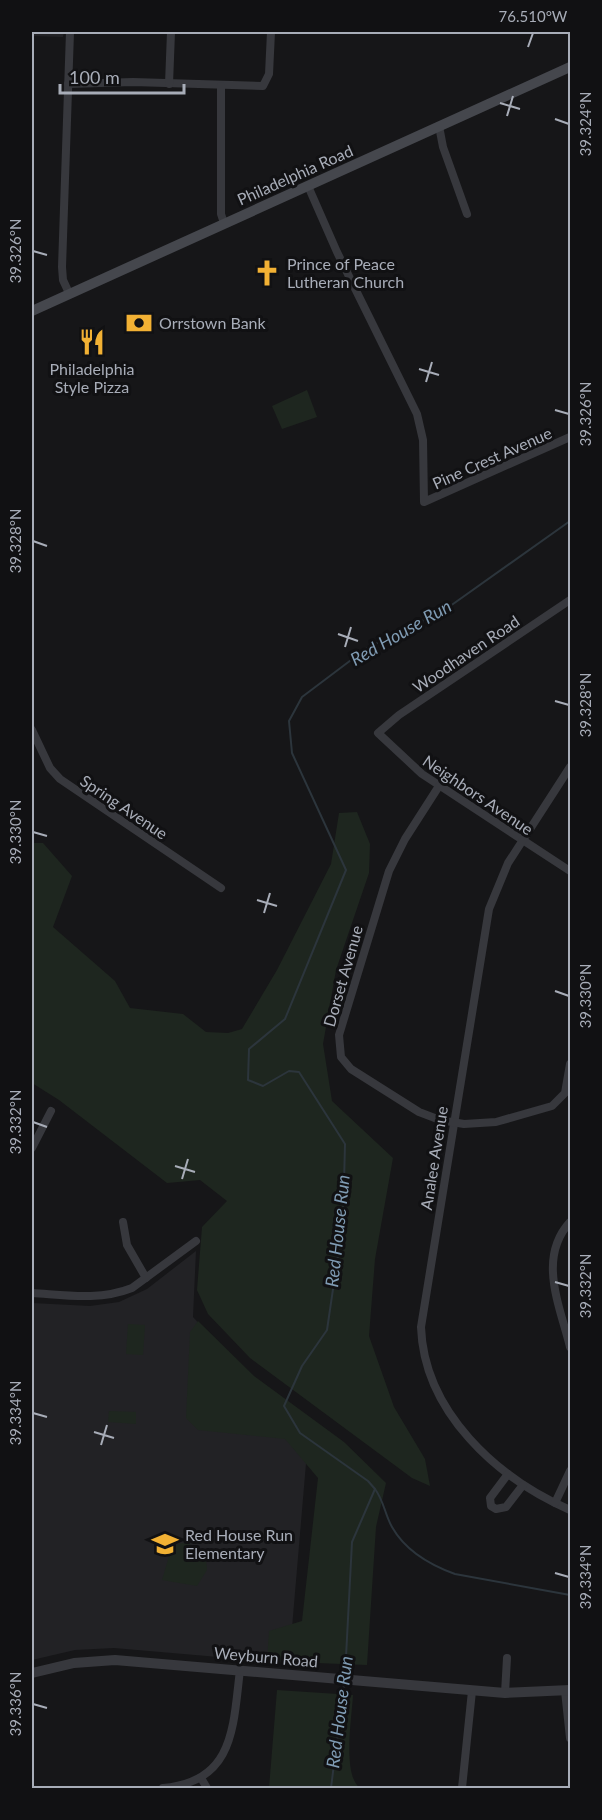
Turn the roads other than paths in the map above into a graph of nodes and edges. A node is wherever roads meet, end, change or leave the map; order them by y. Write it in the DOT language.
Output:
graph roads {
  1 [pos="70,32"];
  2 [pos="171,32"];
  3 [pos="271,32"];
  4 [pos="570,67"];
  5 [pos="68,84"];
  6 [pos="169,84"];
  7 [pos="221,86"];
  8 [pos="439,126"];
  9 [pos="308,186"];
  10 [pos="467,214"];
  11 [pos="224,223"];
  12 [pos="69,293"];
  13 [pos="32,311"];
  14 [pos="570,437"];
  15 [pos="570,600"];
  16 [pos="32,729"];
  17 [pos="378,733"];
  18 [pos="570,767"];
  19 [pos="439,786"];
  20 [pos="523,840"];
  21 [pos="570,872"];
  22 [pos="221,888"];
  23 [pos="570,1064"];
  24 [pos="51,1112"];
  25 [pos="453,1122"];
  26 [pos="32,1148"];
  27 [pos="123,1222"];
  28 [pos="570,1222"];
  29 [pos="196,1241"];
  30 [pos="146,1278"];
  31 [pos="32,1293"];
  32 [pos="570,1347"];
  33 [pos="570,1471"];
  34 [pos="508,1474"];
  35 [pos="523,1485"];
  36 [pos="555,1503"];
  37 [pos="570,1510"];
  38 [pos="507,1658"];
  39 [pos="240,1670"];
  40 [pos="32,1673"];
  41 [pos="568,1690"];
  42 [pos="472,1691"];
  43 [pos="505,1694"];
  44 [pos="570,1738"];
  45 [pos="201,1778"];
  46 [pos="163,1788"];
  47 [pos="207,1788"];
  48 [pos="462,1788"];
  1 -- 5 [label="street"];
  2 -- 6 [label="street"];
  3 -- 7 [label="street"];
  4 -- 8 [label="main road, Philadelphia Road"];
  5 -- 6 [label="street"];
  5 -- 12 [label="street"];
  6 -- 7 [label="street"];
  7 -- 11 [label="street"];
  8 -- 9 [label="main road, Philadelphia Road"];
  8 -- 10 [label="street"];
  9 -- 11 [label="main road, Philadelphia Road"];
  9 -- 14 [label="street, Pine Crest Avenue"];
  11 -- 12 [label="main road, Philadelphia Road"];
  12 -- 13 [label="main road, Philadelphia Road"];
  15 -- 17 [label="street, Woodhaven Road"];
  16 -- 22 [label="street, Spring Avenue"];
  17 -- 19 [label="street, Neighbors Avenue"];
  18 -- 20 [label="street, Analee Avenue"];
  19 -- 20 [label="street, Neighbors Avenue"];
  19 -- 25 [label="street, Dorset Avenue"];
  20 -- 21 [label="street, Neighbors Avenue"];
  20 -- 25 [label="street, Analee Avenue"];
  23 -- 25 [label="street, Dorset Avenue"];
  24 -- 26 [label="street"];
  25 -- 34 [label="street, Analee Avenue"];
  27 -- 30 [label="street"];
  28 -- 32 [label="street"];
  29 -- 30 [label="street"];
  30 -- 31 [label="street"];
  33 -- 36 [label="street"];
  34 -- 35 [label="street, Analee Avenue"];
  34 -- 35 [label="street"];
  35 -- 36 [label="street, Analee Avenue"];
  36 -- 37 [label="street, Analee Avenue"];
  38 -- 43 [label="street"];
  39 -- 40 [label="street, Weyburn Road"];
  39 -- 42 [label="street, Weyburn Road"];
  39 -- 45 [label="street"];
  41 -- 43 [label="street, Weyburn Road"];
  41 -- 44 [label="street"];
  42 -- 43 [label="street, Weyburn Road"];
  42 -- 48 [label="street"];
  45 -- 46 [label="street"];
  45 -- 47 [label="street"];
}
